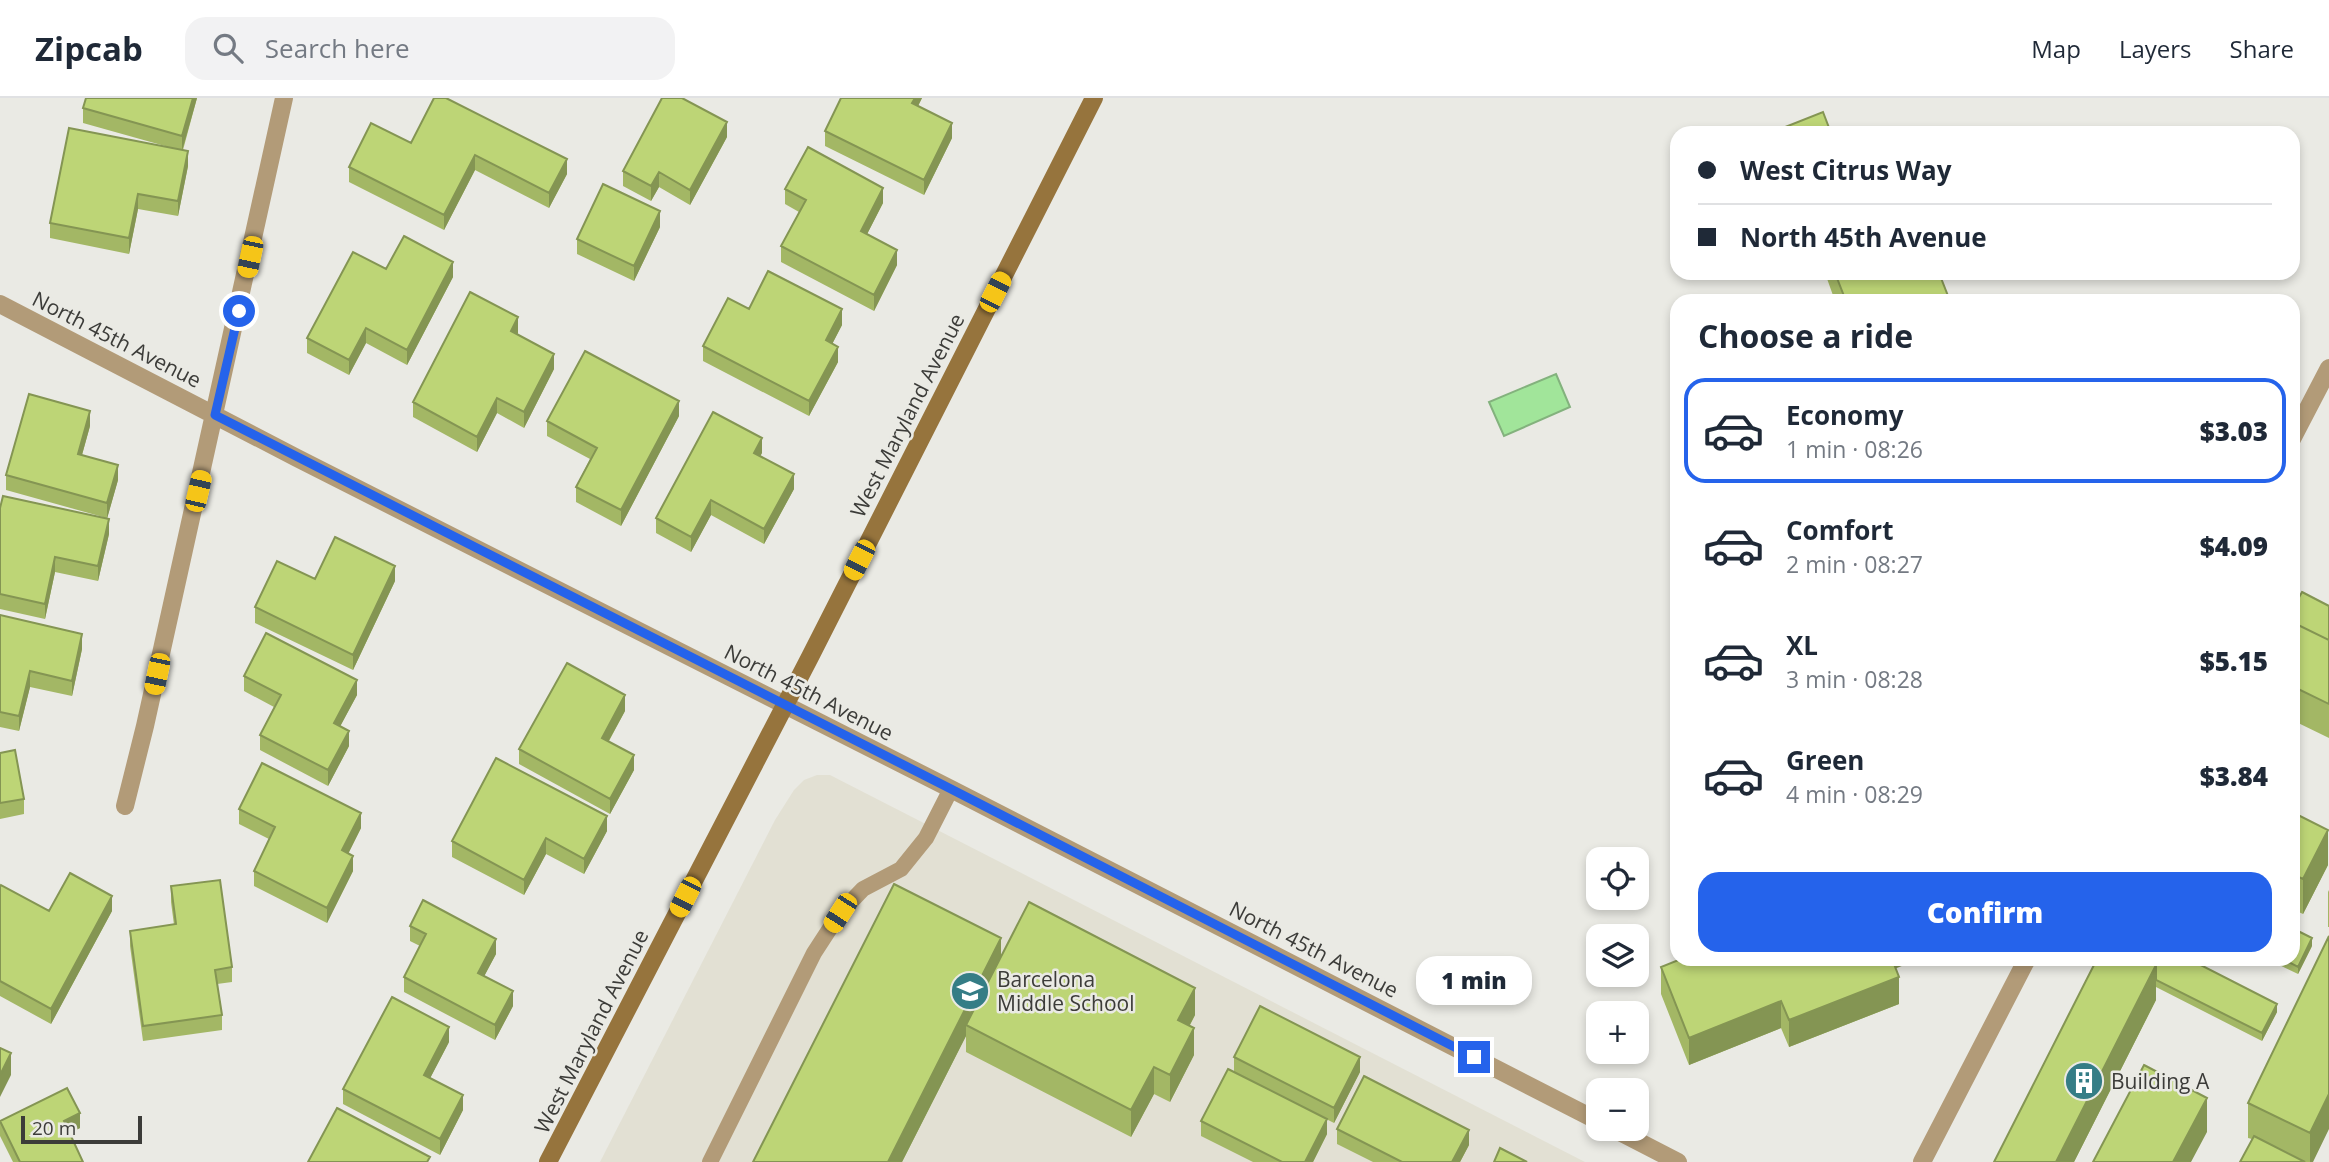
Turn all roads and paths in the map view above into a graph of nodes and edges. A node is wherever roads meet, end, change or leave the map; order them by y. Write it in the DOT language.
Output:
graph roads {
  1 [pos="285,98"];
  2 [pos="1094,98"];
  3 [pos="0,303"];
  4 [pos="2329,368"];
  5 [pos="215,415"];
  6 [pos="2300,424"];
  7 [pos="784,705"];
  8 [pos="951,789"];
  9 [pos="125,806"];
  10 [pos="2023,966"];
  11 [pos="1586,1115"];
  12 [pos="1637,1141"];
  13 [pos="548,1162"];
  14 [pos="709,1162"];
  15 [pos="1678,1162"];
  16 [pos="1922,1162"];
  1 -- 5 [label="street"];
  2 -- 7 [label="street, West Maryland Avenue"];
  3 -- 5 [label="street, North 45th Avenue"];
  4 -- 6 [label="street"];
  5 -- 7 [label="street, North 45th Avenue"];
  5 -- 9 [label="street"];
  7 -- 8 [label="street, North 45th Avenue"];
  7 -- 13 [label="street, West Maryland Avenue"];
  8 -- 11 [label="street, North 45th Avenue"];
  8 -- 14 [label="lane"];
  10 -- 16 [label="street"];
  12 -- 15 [label="street"];
}
